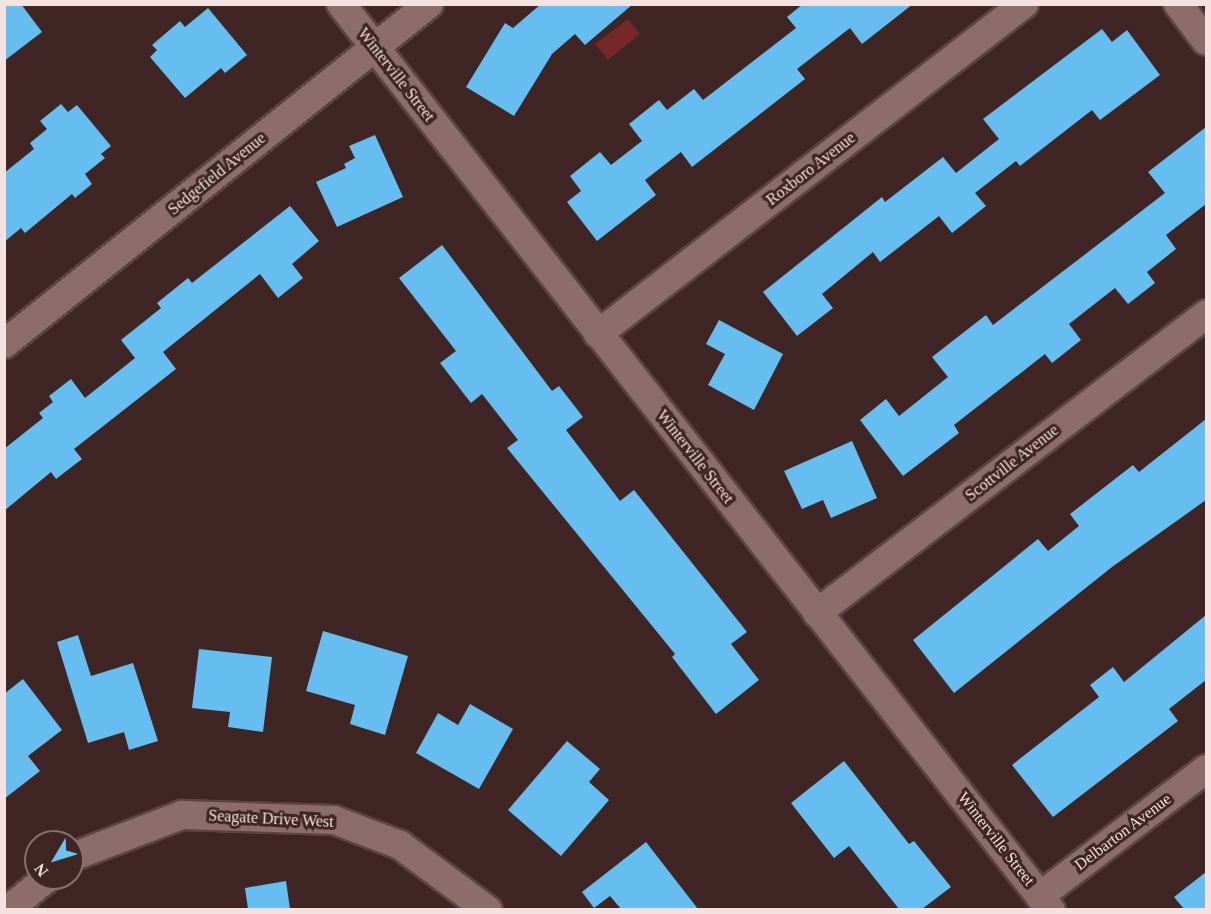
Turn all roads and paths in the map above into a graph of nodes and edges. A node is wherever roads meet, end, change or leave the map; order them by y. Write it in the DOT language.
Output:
graph roads {
  1 [pos="340,4"];
  2 [pos="429,4"];
  3 [pos="1024,4"];
  4 [pos="1179,4"];
  5 [pos="1206,41"];
  6 [pos="375,48"];
  7 [pos="1206,314"];
  8 [pos="598,334"];
  9 [pos="4,344"];
  10 [pos="818,613"];
  11 [pos="1206,769"];
  12 [pos="84,853"];
  13 [pos="32,890"];
  14 [pos="1045,903"];
  15 [pos="8,909"];
  16 [pos="489,909"];
  1 -- 6 [label="street, Winterville Street"];
  2 -- 6 [label="street, Sedgefield Avenue"];
  3 -- 8 [label="street, Roxboro Avenue"];
  4 -- 5 [label="street"];
  6 -- 8 [label="street, Winterville Street"];
  6 -- 9 [label="street, Sedgefield Avenue"];
  7 -- 10 [label="street, Scottville Avenue"];
  8 -- 10 [label="street, Winterville Street"];
  10 -- 14 [label="street, Winterville Street"];
  11 -- 14 [label="street, Delbarton Avenue"];
  12 -- 16 [label="street, Seagate Drive West"];
  13 -- 15 [label="street"];
}
